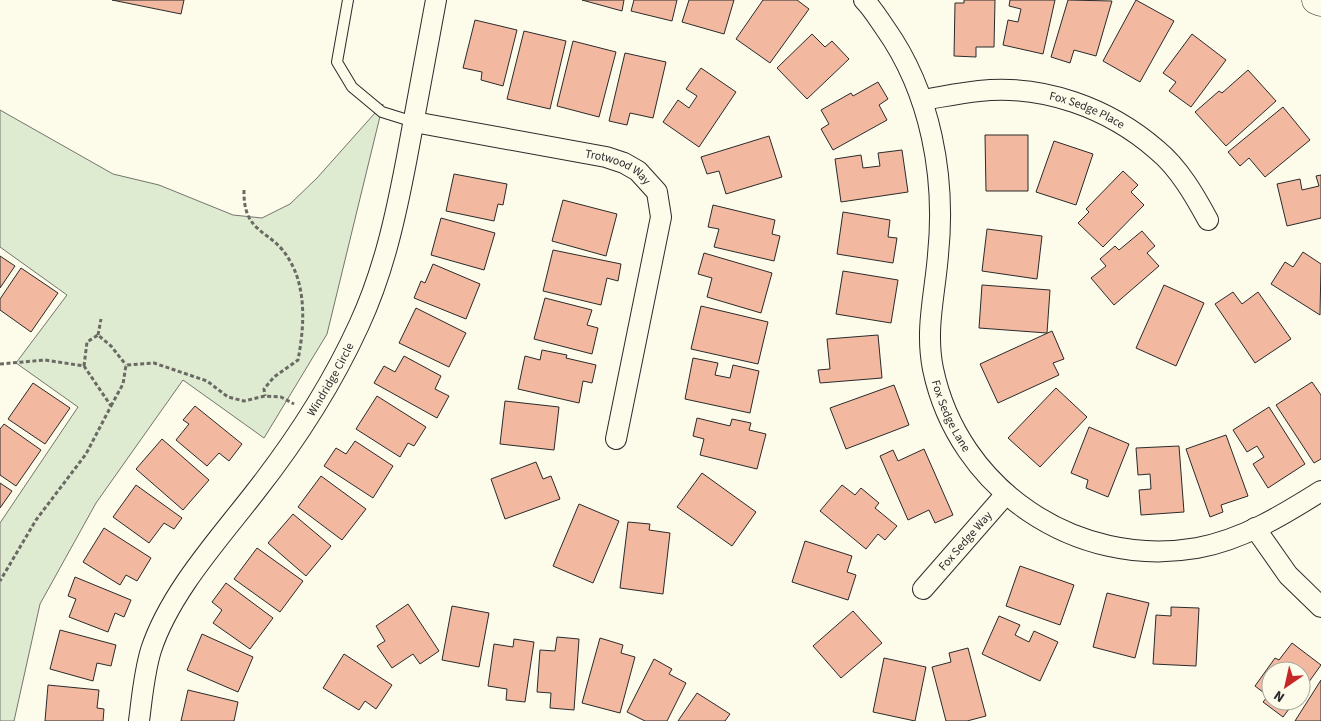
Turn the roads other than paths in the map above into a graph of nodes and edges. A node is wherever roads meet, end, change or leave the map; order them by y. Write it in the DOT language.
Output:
graph roads {
  1 [pos="348,0"];
  2 [pos="436,0"];
  3 [pos="864,0"];
  4 [pos="1316,0"];
  5 [pos="1321,2"];
  6 [pos="922,100"];
  7 [pos="414,122"];
  8 [pos="1208,220"];
  9 [pos="616,439"];
  10 [pos="1321,491"];
  11 [pos="1006,494"];
  12 [pos="1255,528"];
  13 [pos="923,589"];
  14 [pos="1321,607"];
  15 [pos="139,721"];
  1 -- 7 [label="lane"];
  2 -- 7 [label="street, Windridge Circle"];
  3 -- 6 [label="street, Fox Sedge Lane"];
  4 -- 5 [label="street"];
  6 -- 8 [label="street, Fox Sedge Place"];
  6 -- 11 [label="street, Fox Sedge Lane"];
  7 -- 9 [label="street, Trotwood Way"];
  7 -- 15 [label="street, Windridge Circle"];
  10 -- 12 [label="street, Fox Sedge Lane"];
  11 -- 12 [label="street, Fox Sedge Lane"];
  11 -- 13 [label="street, Fox Sedge Way"];
  12 -- 14 [label="street"];
}
